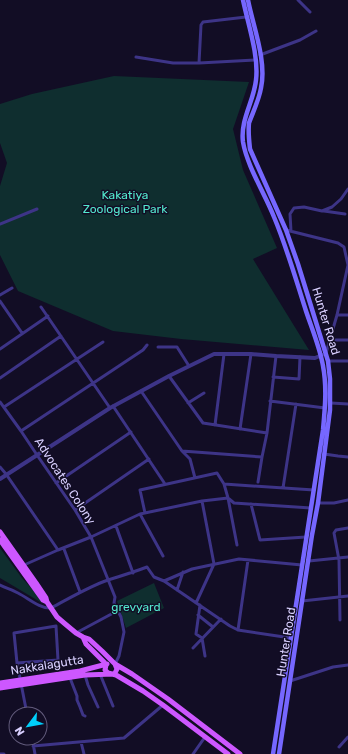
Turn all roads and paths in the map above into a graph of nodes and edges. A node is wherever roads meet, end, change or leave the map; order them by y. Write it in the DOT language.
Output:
graph roads {
  1 [pos="243,0"];
  2 [pos="248,0"];
  3 [pos="298,0"];
  4 [pos="310,12"];
  5 [pos="246,17"];
  6 [pos="316,31"];
  7 [pos="260,55"];
  8 [pos="136,58"];
  9 [pos="255,60"];
  10 [pos="199,64"];
  11 [pos="348,189"];
  12 [pos="276,206"];
  13 [pos="270,208"];
  14 [pos="37,209"];
  15 [pos="322,210"];
  16 [pos="345,214"];
  17 [pos="0,224"];
  18 [pos="289,231"];
  19 [pos="348,265"];
  20 [pos="346,281"];
  21 [pos="12,288"];
  22 [pos="0,295"];
  23 [pos="0,301"];
  24 [pos="41,307"];
  25 [pos="348,315"];
  26 [pos="48,316"];
  27 [pos="337,316"];
  28 [pos="22,333"];
  29 [pos="61,336"];
  30 [pos="330,340"];
  31 [pos="348,340"];
  32 [pos="103,342"];
  33 [pos="0,343"];
  34 [pos="147,345"];
  35 [pos="158,347"];
  36 [pos="1,348"];
  37 [pos="224,353"];
  38 [pos="326,353"];
  39 [pos="251,354"];
  40 [pos="276,356"];
  41 [pos="321,356"];
  42 [pos="300,357"];
  43 [pos="77,359"];
  44 [pos="328,361"];
  45 [pos="348,361"];
  46 [pos="190,366"];
  47 [pos="169,376"];
  48 [pos="273,377"];
  49 [pos="0,378"];
  50 [pos="94,383"];
  51 [pos="141,391"];
  52 [pos="204,394"];
  53 [pos="270,401"];
  54 [pos="0,402"];
  55 [pos="188,403"];
  56 [pos="331,403"];
  57 [pos="296,404"];
  58 [pos="348,404"];
  59 [pos="4,407"];
  60 [pos="112,407"];
  61 [pos="325,408"];
  62 [pos="215,425"];
  63 [pos="240,429"];
  64 [pos="21,431"];
  65 [pos="131,432"];
  66 [pos="266,432"];
  67 [pos="182,451"];
  68 [pos="36,455"];
  69 [pos="322,456"];
  70 [pos="262,457"];
  71 [pos="348,457"];
  72 [pos="149,459"];
  73 [pos="0,467"];
  74 [pos="6,474"];
  75 [pos="195,478"];
  76 [pos="0,479"];
  77 [pos="56,482"];
  78 [pos="258,482"];
  79 [pos="165,484"];
  80 [pos="224,484"];
  81 [pos="283,488"];
  82 [pos="314,490"];
  83 [pos="228,498"];
  84 [pos="348,500"];
  85 [pos="202,501"];
  86 [pos="318,503"];
  87 [pos="251,504"];
  88 [pos="311,508"];
  89 [pos="317,508"];
  90 [pos="75,510"];
  91 [pos="145,513"];
  92 [pos="140,514"];
  93 [pos="116,526"];
  94 [pos="348,528"];
  95 [pos="0,532"];
  96 [pos="91,537"];
  97 [pos="306,537"];
  98 [pos="0,540"];
  99 [pos="237,545"];
  100 [pos="64,549"];
  101 [pos="58,550"];
  102 [pos="163,556"];
  103 [pos="348,557"];
  104 [pos="338,558"];
  105 [pos="248,560"];
  106 [pos="309,561"];
  107 [pos="214,564"];
  108 [pos="302,565"];
  109 [pos="24,566"];
  110 [pos="183,572"];
  111 [pos="133,573"];
  112 [pos="108,580"];
  113 [pos="164,581"];
  114 [pos="0,585"];
  115 [pos="177,590"];
  116 [pos="80,592"];
  117 [pos="348,596"];
  118 [pos="340,597"];
  119 [pos="302,601"];
  120 [pos="46,602"];
  121 [pos="198,604"];
  122 [pos="51,608"];
  123 [pos="118,611"];
  124 [pos="198,615"];
  125 [pos="221,619"];
  126 [pos="340,620"];
  127 [pos="213,627"];
  128 [pos="238,630"];
  129 [pos="76,633"];
  130 [pos="83,638"];
  131 [pos="202,638"];
  132 [pos="291,638"];
  133 [pos="193,648"];
  134 [pos="205,656"];
  135 [pos="17,663"];
  136 [pos="115,664"];
  137 [pos="106,665"];
  138 [pos="348,665"];
  139 [pos="100,674"];
  140 [pos="110,674"];
  141 [pos="85,675"];
  142 [pos="70,678"];
  143 [pos="290,681"];
  144 [pos="0,683"];
  145 [pos="21,683"];
  146 [pos="0,688"];
  147 [pos="163,704"];
  148 [pos="25,706"];
  149 [pos="113,706"];
  150 [pos="98,707"];
  151 [pos="85,716"];
  152 [pos="205,737"];
  153 [pos="348,737"];
  154 [pos="81,742"];
  155 [pos="48,745"];
  156 [pos="33,746"];
  157 [pos="339,747"];
  158 [pos="0,754"];
  159 [pos="4,754"];
  160 [pos="35,754"];
  161 [pos="84,754"];
  162 [pos="193,754"];
  163 [pos="228,754"];
  164 [pos="240,754"];
  165 [pos="273,754"];
  166 [pos="279,754"];
  1 -- 5 [label="main road, Hunter Road"];
  2 -- 7 [label="main road, Hunter Road"];
  3 -- 4 [label="street"];
  5 -- 9 [label="main road, Hunter Road"];
  5 -- 10 [label="street"];
  6 -- 7 [label="street"];
  7 -- 12 [label="main road, Hunter Road"];
  8 -- 10 [label="street"];
  9 -- 10 [label="street"];
  9 -- 13 [label="main road, Hunter Road"];
  11 -- 15 [label="street"];
  12 -- 13 [label="main road"];
  12 -- 18 [label="main road, Hunter Road"];
  13 -- 41 [label="main road, Hunter Road"];
  14 -- 17 [label="street"];
  15 -- 16 [label="street"];
  15 -- 18 [label="street"];
  18 -- 19 [label="street"];
  18 -- 38 [label="main road, Hunter Road"];
  19 -- 20 [label="street"];
  20 -- 27 [label="street"];
  21 -- 22 [label="street"];
  23 -- 28 [label="street"];
  24 -- 26 [label="street"];
  25 -- 27 [label="street"];
  26 -- 28 [label="street"];
  26 -- 29 [label="street"];
  27 -- 30 [label="street"];
  28 -- 36 [label="street"];
  29 -- 43 [label="street"];
  29 -- 49 [label="street"];
  30 -- 31 [label="street"];
  30 -- 38 [label="street"];
  32 -- 43 [label="street"];
  33 -- 36 [label="street"];
  34 -- 50 [label="street"];
  35 -- 46 [label="street"];
  37 -- 39 [label="street"];
  37 -- 46 [label="street"];
  37 -- 62 [label="street"];
  38 -- 41 [label="street"];
  38 -- 44 [label="main road, Hunter Road"];
  39 -- 40 [label="street"];
  39 -- 63 [label="street"];
  40 -- 42 [label="street"];
  40 -- 48 [label="street"];
  41 -- 42 [label="street"];
  41 -- 61 [label="main road, Hunter Road"];
  42 -- 48 [label="street"];
  43 -- 50 [label="street"];
  43 -- 59 [label="street"];
  44 -- 45 [label="street"];
  44 -- 56 [label="main road, Hunter Road"];
  46 -- 47 [label="street"];
  47 -- 51 [label="street"];
  47 -- 55 [label="street"];
  48 -- 53 [label="street"];
  50 -- 60 [label="street"];
  50 -- 64 [label="street"];
  51 -- 60 [label="street"];
  51 -- 67 [label="street"];
  52 -- 55 [label="street"];
  53 -- 57 [label="street"];
  53 -- 66 [label="street"];
  54 -- 59 [label="street, Advocates Colony"];
  55 -- 62 [label="street"];
  56 -- 58 [label="street"];
  56 -- 69 [label="main road, Hunter Road"];
  57 -- 61 [label="street"];
  57 -- 81 [label="street"];
  59 -- 64 [label="street, Advocates Colony"];
  60 -- 65 [label="street"];
  60 -- 68 [label="street"];
  61 -- 69 [label="main road, Hunter Road"];
  62 -- 63 [label="street"];
  63 -- 66 [label="street"];
  64 -- 68 [label="street, Advocates Colony"];
  65 -- 72 [label="street"];
  65 -- 77 [label="street"];
  66 -- 70 [label="street"];
  67 -- 70 [label="street"];
  67 -- 75 [label="street"];
  68 -- 74 [label="street"];
  68 -- 77 [label="street, Advocates Colony"];
  69 -- 71 [label="street"];
  69 -- 82 [label="main road, Hunter Road"];
  69 -- 86 [label="main road, Hunter Road"];
  70 -- 78 [label="street"];
  72 -- 79 [label="street"];
  72 -- 90 [label="street"];
  73 -- 74 [label="street"];
  74 -- 76 [label="street"];
  74 -- 101 [label="street"];
  75 -- 79 [label="street"];
  75 -- 80 [label="street"];
  77 -- 90 [label="street, Advocates Colony"];
  79 -- 91 [label="street"];
  80 -- 81 [label="street"];
  80 -- 83 [label="street"];
  81 -- 82 [label="street"];
  82 -- 88 [label="main road, Hunter Road"];
  83 -- 85 [label="street"];
  83 -- 87 [label="street"];
  83 -- 99 [label="street"];
  84 -- 86 [label="street"];
  85 -- 91 [label="street"];
  85 -- 107 [label="street"];
  86 -- 89 [label="main road, Hunter Road"];
  87 -- 88 [label="street"];
  87 -- 97 [label="street"];
  88 -- 89 [label="street"];
  88 -- 97 [label="main road, Hunter Road"];
  89 -- 106 [label="main road, Hunter Road"];
  90 -- 96 [label="street, Advocates Colony"];
  91 -- 92 [label="street"];
  92 -- 93 [label="street"];
  92 -- 102 [label="street"];
  93 -- 96 [label="street"];
  93 -- 111 [label="street"];
  94 -- 104 [label="street"];
  95 -- 109 [label="main road"];
  96 -- 100 [label="street"];
  96 -- 112 [label="street, Advocates Colony"];
  97 -- 108 [label="main road, Hunter Road"];
  98 -- 120 [label="main road"];
  100 -- 101 [label="street"];
  100 -- 116 [label="street"];
  101 -- 109 [label="street"];
  103 -- 104 [label="street"];
  104 -- 106 [label="street"];
  104 -- 118 [label="street"];
  105 -- 107 [label="street"];
  105 -- 108 [label="street"];
  105 -- 128 [label="street"];
  106 -- 119 [label="main road, Hunter Road"];
  107 -- 110 [label="street"];
  107 -- 121 [label="street"];
  108 -- 132 [label="main road, Hunter Road"];
  109 -- 120 [label="main road"];
  110 -- 113 [label="street"];
  110 -- 115 [label="street"];
  111 -- 112 [label="street"];
  111 -- 113 [label="street"];
  112 -- 116 [label="street"];
  112 -- 123 [label="street, Advocates Colony"];
  113 -- 115 [label="street"];
  114 -- 122 [label="street"];
  115 -- 121 [label="street"];
  116 -- 122 [label="street"];
  117 -- 118 [label="street"];
  118 -- 119 [label="street"];
  118 -- 126 [label="street"];
  119 -- 143 [label="main road, Hunter Road"];
  120 -- 122 [label="main road"];
  121 -- 124 [label="street"];
  121 -- 125 [label="street"];
  122 -- 129 [label="main road"];
  123 -- 129 [label="street"];
  123 -- 136 [label="street, Advocates Colony"];
  124 -- 127 [label="street"];
  124 -- 131 [label="street"];
  125 -- 127 [label="street"];
  125 -- 128 [label="street"];
  127 -- 131 [label="street"];
  128 -- 132 [label="street"];
  129 -- 130 [label="main road"];
  130 -- 136 [label="main road"];
  130 -- 137 [label="main road"];
  131 -- 133 [label="street"];
  131 -- 134 [label="street"];
  132 -- 165 [label="main road, Hunter Road"];
  135 -- 135 [label="street"];
  135 -- 145 [label="street"];
  136 -- 137 [label="main road"];
  136 -- 140 [label="main road"];
  136 -- 164 [label="main road"];
  137 -- 140 [label="main road"];
  137 -- 145 [label="main road, Nakkalagutta"];
  138 -- 143 [label="street"];
  139 -- 140 [label="main road"];
  139 -- 141 [label="main road"];
  139 -- 149 [label="street"];
  140 -- 147 [label="main road"];
  141 -- 142 [label="main road"];
  141 -- 150 [label="street"];
  142 -- 145 [label="main road"];
  142 -- 151 [label="street"];
  143 -- 166 [label="main road, Hunter Road"];
  144 -- 145 [label="main road, Nakkalagutta"];
  145 -- 146 [label="main road"];
  145 -- 148 [label="street"];
  147 -- 152 [label="main road"];
  147 -- 154 [label="street"];
  152 -- 162 [label="street"];
  152 -- 163 [label="main road"];
  153 -- 157 [label="street"];
  154 -- 155 [label="street"];
  154 -- 161 [label="street"];
  156 -- 160 [label="street"];
  158 -- 159 [label="street"];
}
